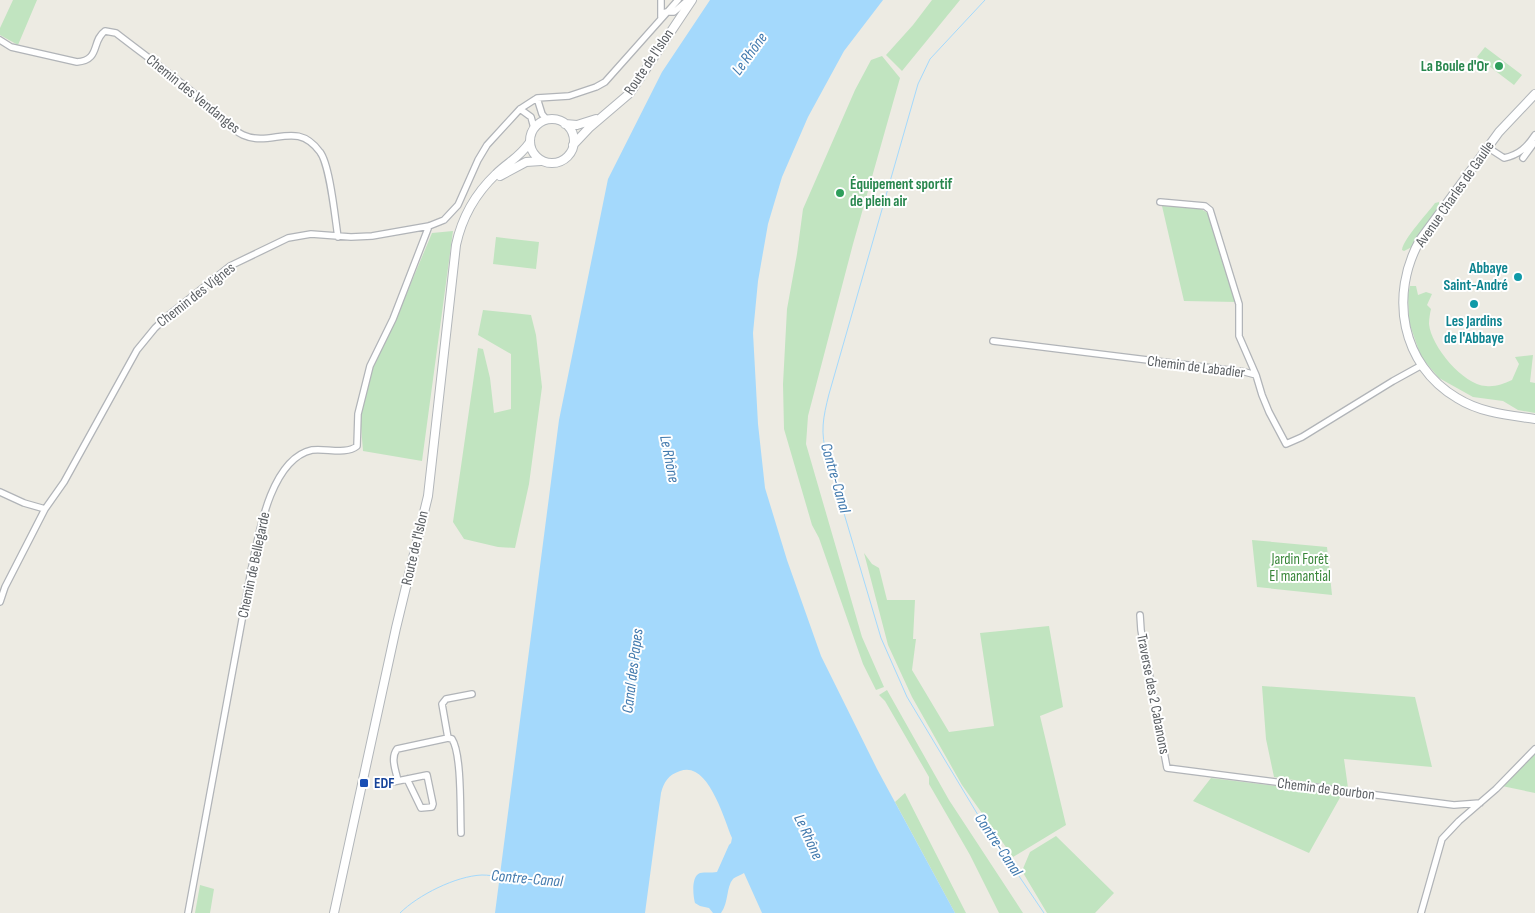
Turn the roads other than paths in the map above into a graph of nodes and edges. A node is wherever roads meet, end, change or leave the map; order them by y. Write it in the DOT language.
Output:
graph roads {
  1 [pos="660,0"];
  2 [pos="678,0"];
  3 [pos="688,0"];
  4 [pos="692,0"];
  5 [pos="666,12"];
  6 [pos="661,17"];
  7 [pos="0,40"];
  8 [pos="1535,94"];
  9 [pos="537,98"];
  10 [pos="520,109"];
  11 [pos="600,118"];
  12 [pos="547,120"];
  13 [pos="565,124"];
  14 [pos="534,128"];
  15 [pos="1535,135"];
  16 [pos="530,142"];
  17 [pos="1535,142"];
  18 [pos="573,145"];
  19 [pos="1487,147"];
  20 [pos="1523,158"];
  21 [pos="541,161"];
  22 [pos="486,186"];
  23 [pos="1160,202"];
  24 [pos="429,226"];
  25 [pos="338,236"];
  26 [pos="993,341"];
  27 [pos="1422,365"];
  28 [pos="1256,375"];
  29 [pos="1535,419"];
  30 [pos="0,492"];
  31 [pos="45,509"];
  32 [pos="0,602"];
  33 [pos="1140,615"];
  34 [pos="472,694"];
  35 [pos="448,738"];
  36 [pos="1535,749"];
  37 [pos="1172,770"];
  38 [pos="407,779"];
  39 [pos="398,781"];
  40 [pos="378,785"];
  41 [pos="1480,803"];
  42 [pos="460,833"];
  43 [pos="188,913"];
  44 [pos="334,913"];
  45 [pos="1421,913"];
  1 -- 6 [label="street"];
  2 -- 5 [label="street"];
  3 -- 5 [label="street"];
  4 -- 11 [label="street, Route de l'Islon"];
  5 -- 6 [label="street"];
  6 -- 9 [label="street"];
  7 -- 25 [label="street, Chemin des Vendanges"];
  8 -- 19 [label="street, Avenue Charles de Gaulle"];
  9 -- 10 [label="street, Chemin des Vignes"];
  9 -- 12 [label="street"];
  10 -- 14 [label="street"];
  10 -- 24 [label="street, Chemin des Vignes"];
  11 -- 13 [label="street, Route de l'Islon"];
  11 -- 18 [label="street, Route de l'Islon"];
  12 -- 13 [label="street"];
  12 -- 14 [label="street"];
  13 -- 18 [label="street"];
  14 -- 16 [label="street"];
  15 -- 19 [label="street"];
  16 -- 21 [label="street"];
  16 -- 22 [label="street, Route de l'Islon"];
  17 -- 20 [label="street"];
  18 -- 21 [label="street"];
  19 -- 27 [label="street, Avenue Charles de Gaulle"];
  21 -- 22 [label="street, Route de l'Islon"];
  22 -- 44 [label="street, Route de l'Islon"];
  23 -- 28 [label="street"];
  24 -- 25 [label="street, Chemin des Vignes"];
  24 -- 43 [label="street, Chemin de Bellegarde"];
  25 -- 31 [label="street, Chemin des Vignes"];
  26 -- 28 [label="street, Chemin de Labadier"];
  27 -- 28 [label="street, Chemin de Labadier"];
  27 -- 29 [label="street, Avenue Charles de Gaulle"];
  30 -- 31 [label="street"];
  31 -- 32 [label="street, Chemin des Vignes"];
  33 -- 37 [label="street, Traverse des 2 Cabanons"];
  34 -- 35 [label="street"];
  35 -- 39 [label="street"];
  35 -- 42 [label="street"];
  36 -- 41 [label="street"];
  37 -- 41 [label="street, Chemin de Bourbon"];
  38 -- 38 [label="street"];
  38 -- 39 [label="street"];
  39 -- 40 [label="street"];
  41 -- 45 [label="street"];
}
